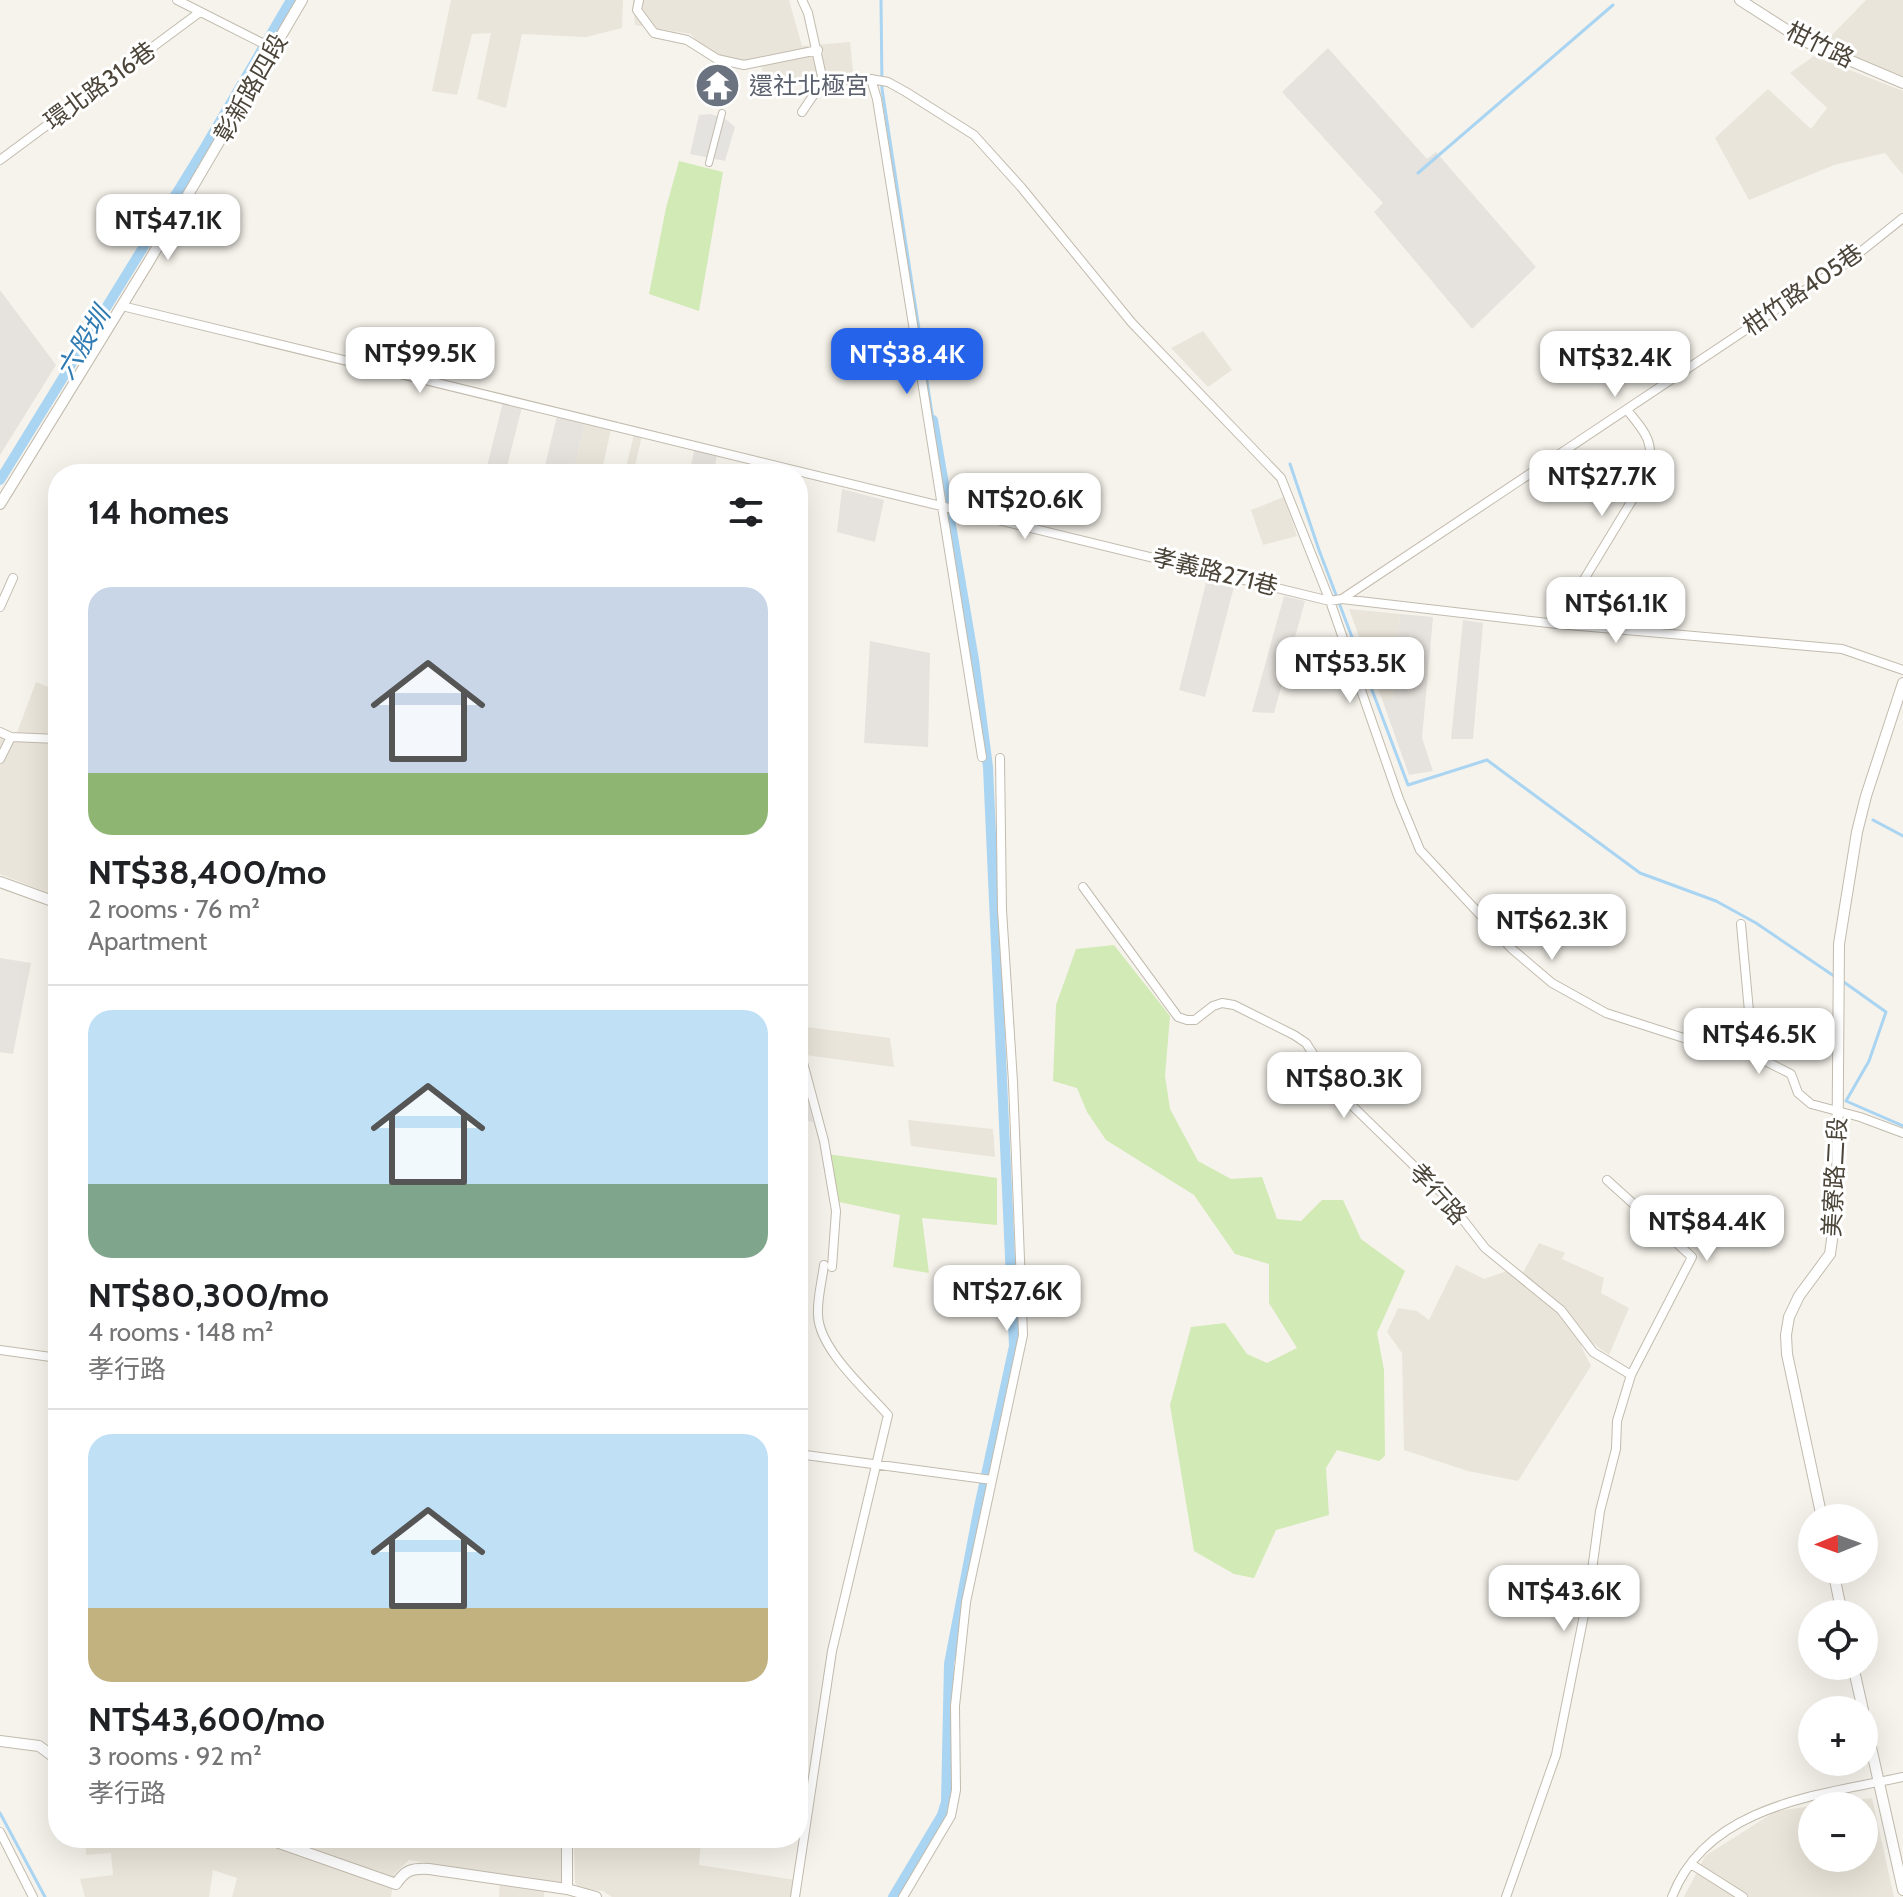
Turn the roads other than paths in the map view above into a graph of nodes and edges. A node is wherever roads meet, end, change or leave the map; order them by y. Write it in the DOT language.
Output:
graph roads {
  1 [pos="177,0"];
  2 [pos="302,0"];
  3 [pos="639,0"];
  4 [pos="802,0"];
  5 [pos="1740,0"];
  6 [pos="200,12"];
  7 [pos="274,49"];
  8 [pos="818,50"];
  9 [pos="871,79"];
  10 [pos="823,81"];
  11 [pos="1903,83"];
  12 [pos="802,112"];
  13 [pos="722,113"];
  14 [pos="0,160"];
  15 [pos="709,163"];
  16 [pos="1903,218"];
  17 [pos="122,306"];
  18 [pos="1627,410"];
  19 [pos="775,464"];
  20 [pos="808,472"];
  21 [pos="0,504"];
  22 [pos="940,504"];
  23 [pos="13,578"];
  24 [pos="1342,599"];
  25 [pos="1330,601"];
  26 [pos="0,607"];
  27 [pos="1557,624"];
  28 [pos="1903,670"];
  29 [pos="1903,683"];
  30 [pos="0,732"];
  31 [pos="11,737"];
  32 [pos="48,739"];
  33 [pos="982,757"];
  34 [pos="1000,758"];
  35 [pos="0,759"];
  36 [pos="0,882"];
  37 [pos="1083,887"];
  38 [pos="48,899"];
  39 [pos="1741,924"];
  40 [pos="1753,1055"];
  41 [pos="808,1081"];
  42 [pos="1838,1112"];
  43 [pos="1903,1133"];
  44 [pos="1607,1180"];
  45 [pos="0,1350"];
  46 [pos="48,1357"];
  47 [pos="1631,1375"];
  48 [pos="808,1455"];
  49 [pos="876,1464"];
  50 [pos="992,1480"];
  51 [pos="1819,1504"];
  52 [pos="0,1741"];
  53 [pos="48,1752"];
  54 [pos="1877,1776"];
  55 [pos="1903,1777"];
  56 [pos="1878,1782"];
  57 [pos="808,1811"];
  58 [pos="0,1832"];
  59 [pos="293,1848"];
  60 [pos="567,1848"];
  61 [pos="802,1848"];
  62 [pos="1691,1864"];
  63 [pos="567,1889"];
  64 [pos="1903,1890"];
  65 [pos="33,1897"];
  66 [pos="596,1897"];
  67 [pos="795,1897"];
  68 [pos="903,1897"];
  69 [pos="1506,1897"];
  70 [pos="1672,1897"];
  71 [pos="1743,1897"];
  1 -- 6 [label="street"];
  2 -- 7 [label="street, 彰新路四段"];
  3 -- 8 [label="street"];
  4 -- 8 [label="street"];
  5 -- 11 [label="street, 柑竹路"];
  6 -- 7 [label="street"];
  6 -- 14 [label="street, 環北路316巷"];
  7 -- 17 [label="street, 彰新路四段"];
  8 -- 10 [label="street"];
  9 -- 10 [label="street"];
  9 -- 22 [label="street"];
  9 -- 25 [label="street"];
  10 -- 12 [label="street"];
  13 -- 15 [label="street"];
  16 -- 18 [label="street, 柑竹路405巷"];
  17 -- 19 [label="street, 孝義路271巷"];
  17 -- 21 [label="street, 彰新路四段"];
  18 -- 24 [label="street, 柑竹路405巷"];
  18 -- 27 [label="street"];
  20 -- 22 [label="street, 孝義路271巷"];
  22 -- 25 [label="street, 孝義路271巷"];
  22 -- 33 [label="street"];
  23 -- 26 [label="street"];
  24 -- 25 [label="street"];
  24 -- 27 [label="street"];
  25 -- 40 [label="street"];
  27 -- 28 [label="street"];
  29 -- 42 [label="street, 美寮路二段"];
  30 -- 31 [label="street"];
  31 -- 32 [label="street"];
  31 -- 35 [label="street"];
  34 -- 50 [label="street"];
  36 -- 38 [label="street"];
  37 -- 47 [label="street, 孝行路"];
  39 -- 40 [label="street"];
  40 -- 42 [label="street"];
  41 -- 49 [label="street"];
  42 -- 43 [label="street"];
  42 -- 51 [label="street, 美寮路二段"];
  44 -- 47 [label="street"];
  45 -- 46 [label="street"];
  47 -- 69 [label="street"];
  48 -- 49 [label="street"];
  49 -- 50 [label="street"];
  49 -- 57 [label="street"];
  50 -- 68 [label="street"];
  52 -- 53 [label="street"];
  54 -- 56 [label="street"];
  55 -- 56 [label="street"];
  56 -- 62 [label="street"];
  56 -- 64 [label="street"];
  58 -- 65 [label="street"];
  59 -- 63 [label="street"];
  60 -- 63 [label="street"];
  61 -- 67 [label="street"];
  62 -- 70 [label="street"];
  62 -- 71 [label="street"];
  63 -- 66 [label="street"];
}
